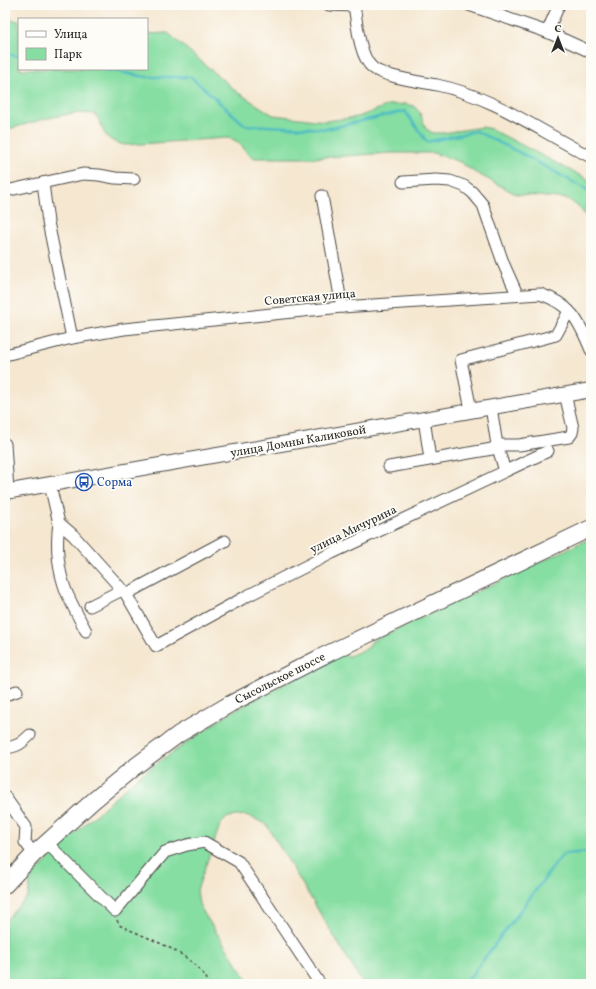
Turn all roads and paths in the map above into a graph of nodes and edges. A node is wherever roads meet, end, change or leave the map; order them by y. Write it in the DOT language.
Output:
graph roads {
  1 [pos="329,5"];
  2 [pos="470,5"];
  3 [pos="559,5"];
  4 [pos="354,6"];
  5 [pos="547,32"];
  6 [pos="591,52"];
  7 [pos="591,157"];
  8 [pos="134,179"];
  9 [pos="403,182"];
  10 [pos="43,183"];
  11 [pos="10,190"];
  12 [pos="322,196"];
  13 [pos="517,294"];
  14 [pos="342,307"];
  15 [pos="569,311"];
  16 [pos="72,338"];
  17 [pos="591,350"];
  18 [pos="5,355"];
  19 [pos="591,390"];
  20 [pos="566,394"];
  21 [pos="491,407"];
  22 [pos="471,410"];
  23 [pos="424,419"];
  24 [pos="5,444"];
  25 [pos="497,445"];
  26 [pos="548,451"];
  27 [pos="430,460"];
  28 [pos="389,466"];
  29 [pos="506,471"];
  30 [pos="50,485"];
  31 [pos="7,492"];
  32 [pos="59,523"];
  33 [pos="591,528"];
  34 [pos="225,541"];
  35 [pos="124,592"];
  36 [pos="90,606"];
  37 [pos="86,631"];
  38 [pos="17,691"];
  39 [pos="5,695"];
  40 [pos="30,735"];
  41 [pos="5,748"];
  42 [pos="5,798"];
  43 [pos="47,843"];
  44 [pos="34,854"];
  45 [pos="5,884"];
  46 [pos="115,911"];
  47 [pos="210,984"];
  48 [pos="320,984"];
  1 -- 4 [label="street"];
  2 -- 5 [label="street"];
  3 -- 5 [label="street"];
  4 -- 7 [label="street"];
  5 -- 6 [label="street"];
  8 -- 10 [label="street"];
  9 -- 13 [label="street"];
  10 -- 11 [label="street"];
  10 -- 16 [label="street"];
  12 -- 14 [label="street"];
  13 -- 14 [label="street, Советская улица"];
  13 -- 15 [label="street, Советская улица"];
  14 -- 16 [label="street, Советская улица"];
  15 -- 17 [label="street, Советская улица"];
  15 -- 22 [label="street"];
  16 -- 18 [label="street, Советская улица"];
  19 -- 20 [label="main road, улица Домны Каликовой"];
  20 -- 21 [label="main road, улица Домны Каликовой"];
  20 -- 25 [label="street"];
  21 -- 22 [label="main road, улица Домны Каликовой"];
  21 -- 25 [label="street"];
  22 -- 23 [label="main road, улица Домны Каликовой"];
  23 -- 27 [label="street"];
  23 -- 30 [label="main road, улица Домны Каликовой"];
  24 -- 31 [label="street"];
  25 -- 27 [label="street"];
  25 -- 29 [label="street"];
  26 -- 29 [label="street, улица Мичурина"];
  27 -- 28 [label="street"];
  29 -- 35 [label="street, улица Мичурина"];
  30 -- 31 [label="main road, улица Домны Каликовой"];
  30 -- 32 [label="street"];
  32 -- 35 [label="street"];
  32 -- 37 [label="street"];
  33 -- 43 [label="highway, Сысольское шоссе"];
  34 -- 35 [label="street"];
  35 -- 36 [label="street"];
  38 -- 39 [label="street"];
  40 -- 41 [label="street"];
  42 -- 44 [label="street"];
  43 -- 44 [label="highway, Сысольское шоссе"];
  43 -- 46 [label="street"];
  44 -- 45 [label="highway, Сысольское шоссе"];
  46 -- 47 [label="path"];
  46 -- 48 [label="street"];
}
